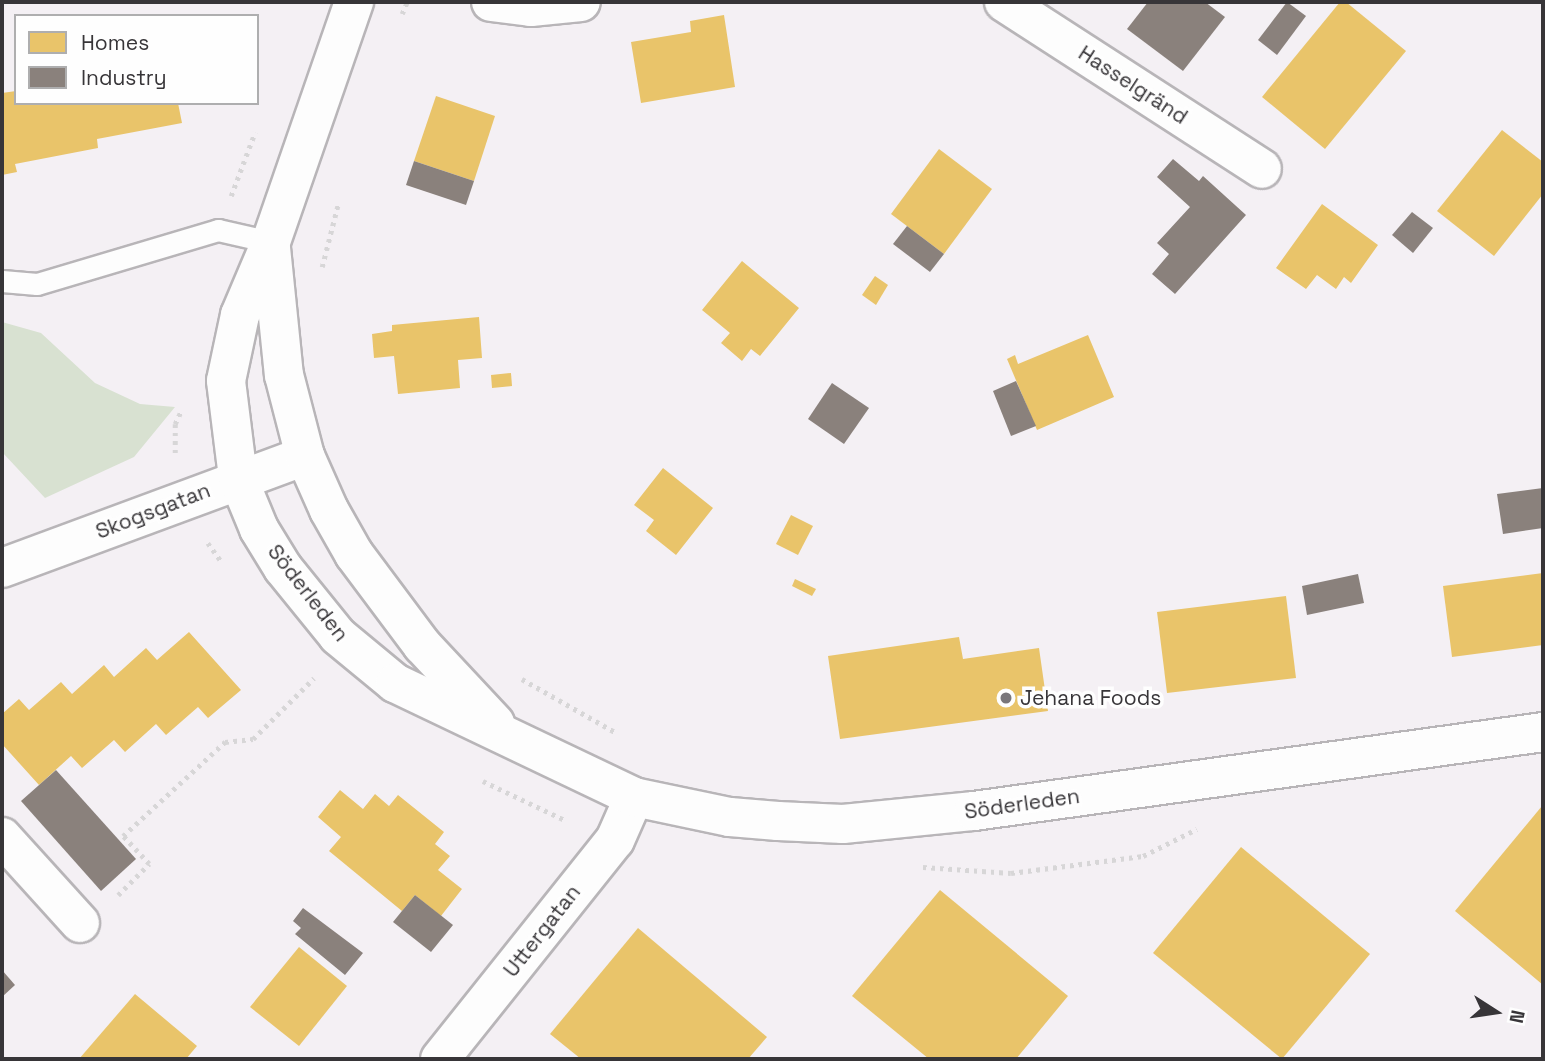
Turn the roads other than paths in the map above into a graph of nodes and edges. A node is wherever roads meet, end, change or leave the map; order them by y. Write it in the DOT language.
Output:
graph roads {
  1 [pos="354,2"];
  2 [pos="491,2"];
  3 [pos="581,2"];
  4 [pos="1004,2"];
  5 [pos="1262,169"];
  6 [pos="271,242"];
  7 [pos="2,281"];
  8 [pos="304,456"];
  9 [pos="238,478"];
  10 [pos="2,568"];
  11 [pos="1543,732"];
  12 [pos="511,740"];
  13 [pos="634,797"];
  14 [pos="2,837"];
  15 [pos="79,922"];
  16 [pos="440,1059"];
  1 -- 6 [label="main road, Söderleden"];
  2 -- 3 [label="main road"];
  4 -- 5 [label="main road, Hasselgränd"];
  6 -- 7 [label="lane"];
  6 -- 8 [label="main road, Söderleden"];
  6 -- 9 [label="main road, Söderleden"];
  8 -- 9 [label="main road, Skogsgatan"];
  8 -- 12 [label="main road, Söderleden"];
  9 -- 10 [label="main road, Skogsgatan"];
  9 -- 12 [label="main road, Söderleden"];
  11 -- 13 [label="main road, Söderleden"];
  12 -- 13 [label="main road, Söderleden"];
  13 -- 16 [label="main road, Uttergatan"];
  14 -- 15 [label="main road"];
}
